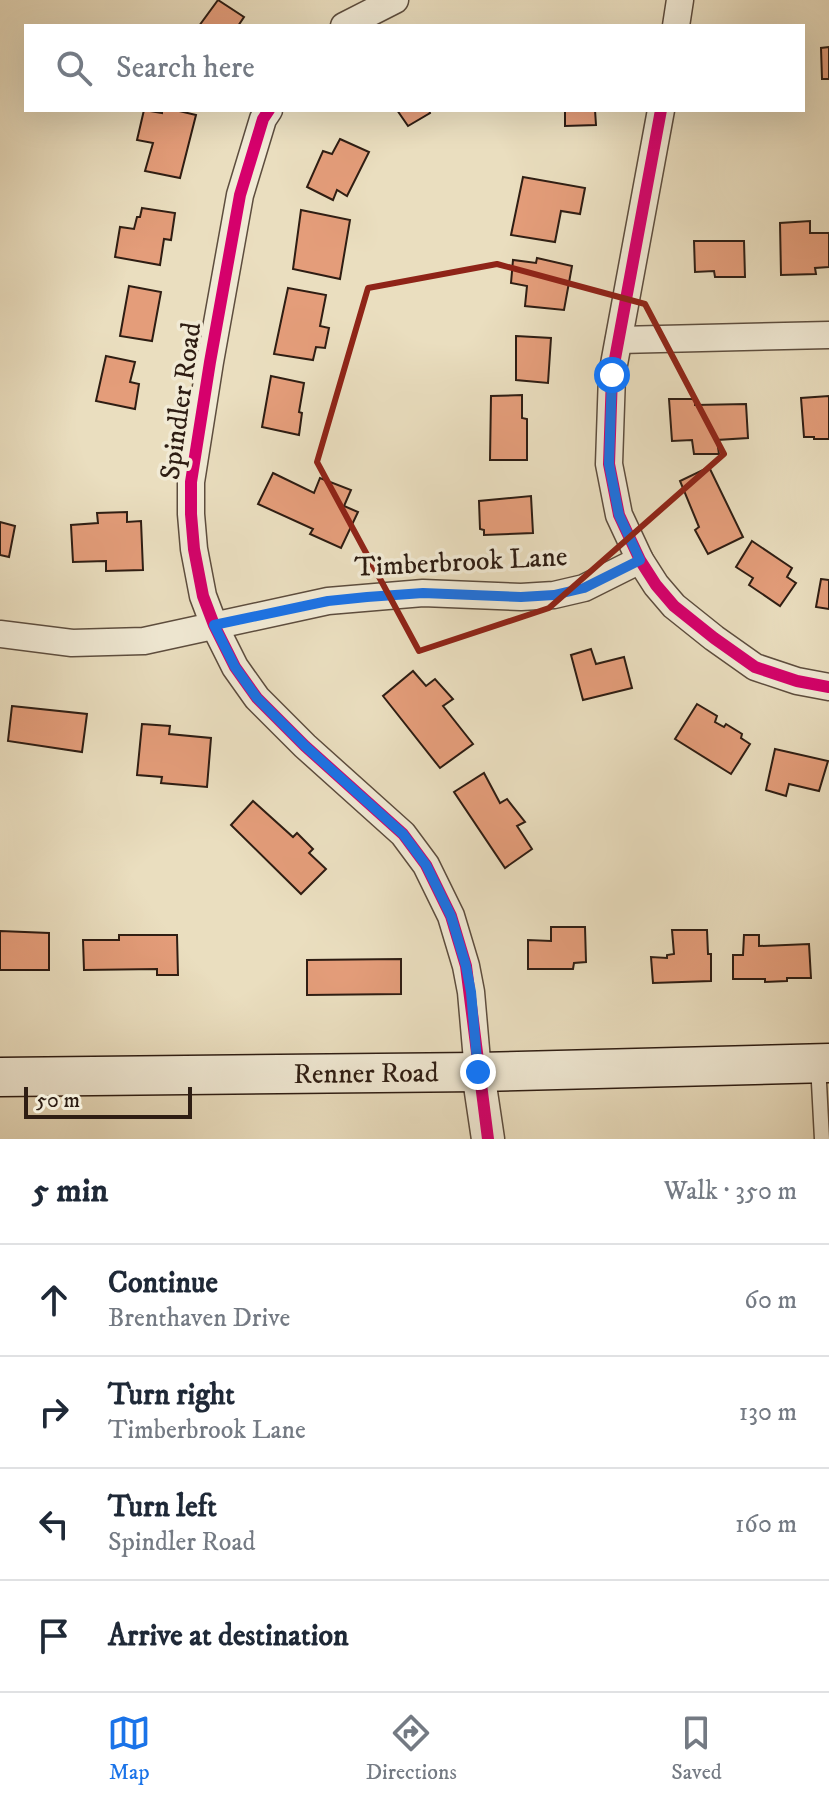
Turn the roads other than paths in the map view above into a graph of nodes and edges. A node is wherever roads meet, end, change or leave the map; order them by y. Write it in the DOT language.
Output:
graph roads {
  1 [pos="395,0"];
  2 [pos="680,0"];
  3 [pos="348,24"];
  4 [pos="676,24"];
  5 [pos="268,112"];
  6 [pos="661,112"];
  7 [pos="829,335"];
  8 [pos="619,340"];
  9 [pos="640,560"];
  10 [pos="214,625"];
  11 [pos="0,634"];
  12 [pos="829,687"];
  13 [pos="824,1063"];
  14 [pos="478,1072"];
  15 [pos="0,1077"];
  16 [pos="488,1139"];
  17 [pos="821,1139"];
  1 -- 3 [label="street"];
  2 -- 4 [label="street"];
  5 -- 10 [label="street, Spindler Road"];
  6 -- 8 [label="street"];
  7 -- 8 [label="street"];
  8 -- 9 [label="street"];
  9 -- 10 [label="street, Timberbrook Lane"];
  9 -- 12 [label="street"];
  10 -- 11 [label="street, Timberbrook Lane"];
  10 -- 14 [label="street, Spindler Road"];
  13 -- 14 [label="main road, Renner Road"];
  13 -- 17 [label="lane"];
  14 -- 15 [label="main road, Renner Road"];
  14 -- 16 [label="street, Spindler Road"];
}
